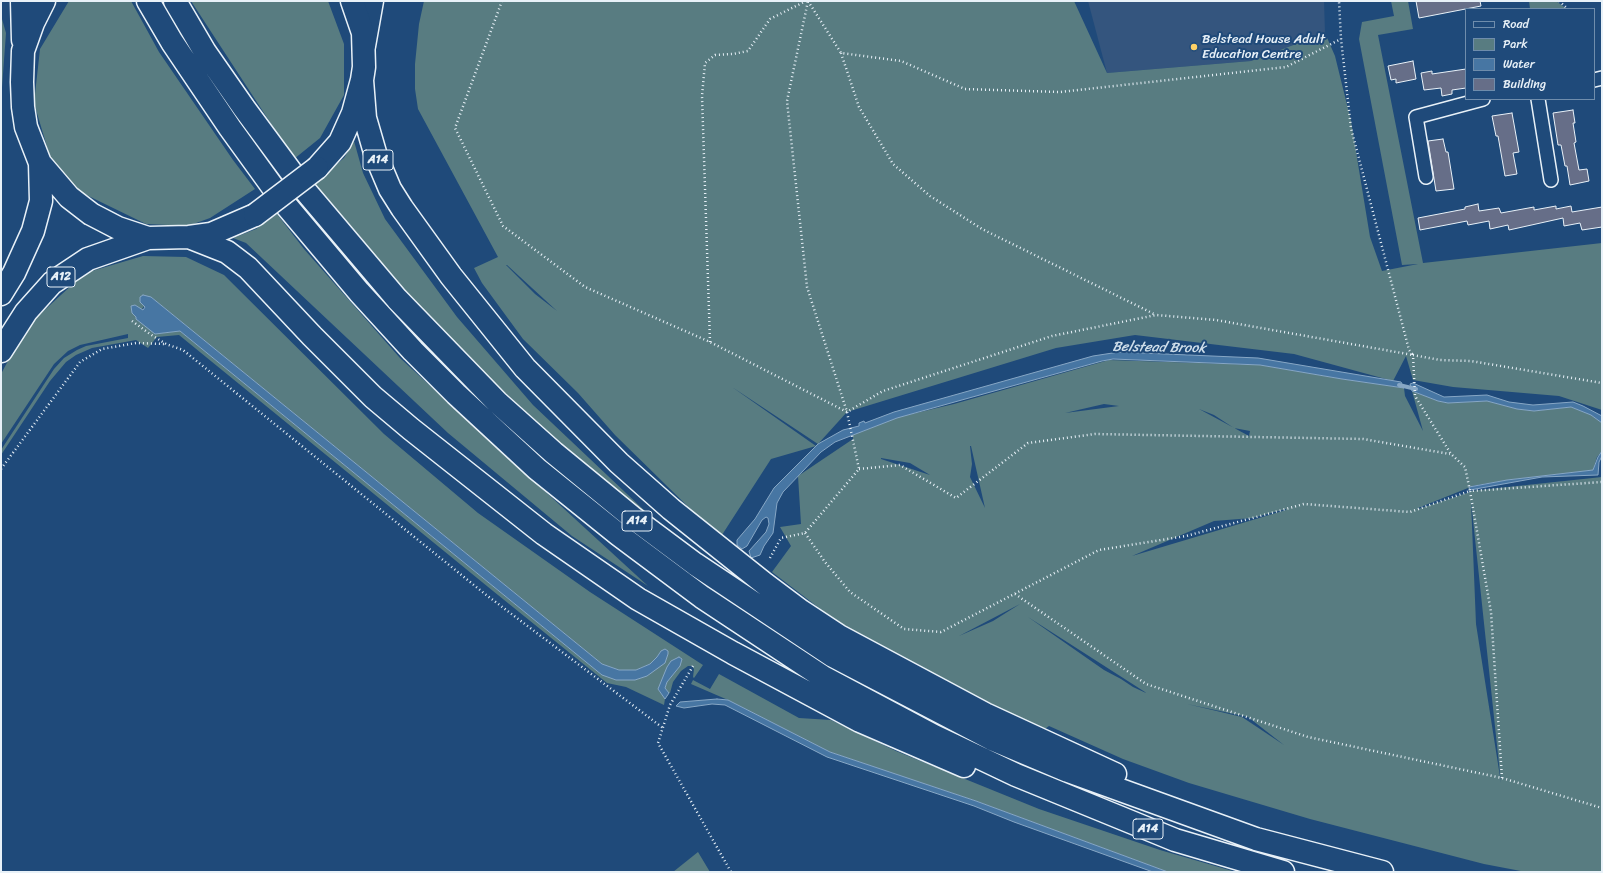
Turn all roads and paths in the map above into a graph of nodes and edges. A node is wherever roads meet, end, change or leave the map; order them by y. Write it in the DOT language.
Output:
graph roads {
  1 [pos="22,1"];
  2 [pos="44,1"];
  3 [pos="148,1"];
  4 [pos="174,1"];
  5 [pos="352,1"];
  6 [pos="373,1"];
  7 [pos="502,1"];
  8 [pos="808,1"];
  9 [pos="1339,1"];
  10 [pos="1559,1"];
  11 [pos="1567,8"];
  12 [pos="1341,39"];
  13 [pos="23,51"];
  14 [pos="841,53"];
  15 [pos="364,54"];
  16 [pos="362,80"];
  17 [pos="1479,100"];
  18 [pos="1538,100"];
  19 [pos="40,163"];
  20 [pos="1426,177"];
  21 [pos="1551,180"];
  22 [pos="189,237"];
  23 [pos="148,238"];
  24 [pos="1,294"];
  25 [pos="1156,315"];
  26 [pos="132,321"];
  27 [pos="710,342"];
  28 [pos="166,344"];
  29 [pos="1,351"];
  30 [pos="1413,356"];
  31 [pos="1602,383"];
  32 [pos="847,412"];
  33 [pos="1451,454"];
  34 [pos="1,469"];
  35 [pos="859,469"];
  36 [pos="1602,482"];
  37 [pos="1470,491"];
  38 [pos="805,534"];
  39 [pos="770,558"];
  40 [pos="1015,594"];
  41 [pos="693,666"];
  42 [pos="663,728"];
  43 [pos="1016,775"];
  44 [pos="1502,778"];
  45 [pos="1602,808"];
  46 [pos="1256,839"];
  47 [pos="731,872"];
  48 [pos="1283,872"];
  49 [pos="1382,872"];
  1 -- 13 [label="highway"];
  2 -- 13 [label="highway"];
  3 -- 43 [label="highway, A14"];
  4 -- 46 [label="highway, A14"];
  5 -- 15 [label="highway"];
  6 -- 15 [label="main road"];
  7 -- 27 [label="path"];
  8 -- 14 [label="path"];
  8 -- 27 [label="path"];
  8 -- 32 [label="path"];
  9 -- 12 [label="path"];
  10 -- 11 [label="path"];
  12 -- 14 [label="path"];
  12 -- 30 [label="path"];
  13 -- 19 [label="highway"];
  14 -- 25 [label="path"];
  15 -- 16 [label="highway"];
  16 -- 22 [label="highway, bridge"];
  16 -- 46 [label="highway, A14"];
  17 -- 20 [label="street"];
  18 -- 21 [label="street"];
  19 -- 23 [label="highway"];
  19 -- 24 [label="highway"];
  22 -- 23 [label="highway"];
  22 -- 43 [label="highway, A14"];
  23 -- 29 [label="highway, A12"];
  25 -- 30 [label="path"];
  25 -- 32 [label="path"];
  26 -- 28 [label="path"];
  27 -- 32 [label="path"];
  28 -- 34 [label="path"];
  28 -- 42 [label="path"];
  30 -- 31 [label="path"];
  30 -- 33 [label="path"];
  32 -- 35 [label="path"];
  33 -- 35 [label="path"];
  33 -- 37 [label="path"];
  35 -- 38 [label="path"];
  36 -- 37 [label="path"];
  37 -- 40 [label="path"];
  37 -- 44 [label="path"];
  38 -- 39 [label="path"];
  38 -- 40 [label="path"];
  40 -- 44 [label="path"];
  41 -- 42 [label="path"];
  42 -- 47 [label="path"];
  43 -- 48 [label="highway, A14"];
  44 -- 45 [label="path"];
  46 -- 49 [label="highway, A14"];
}
